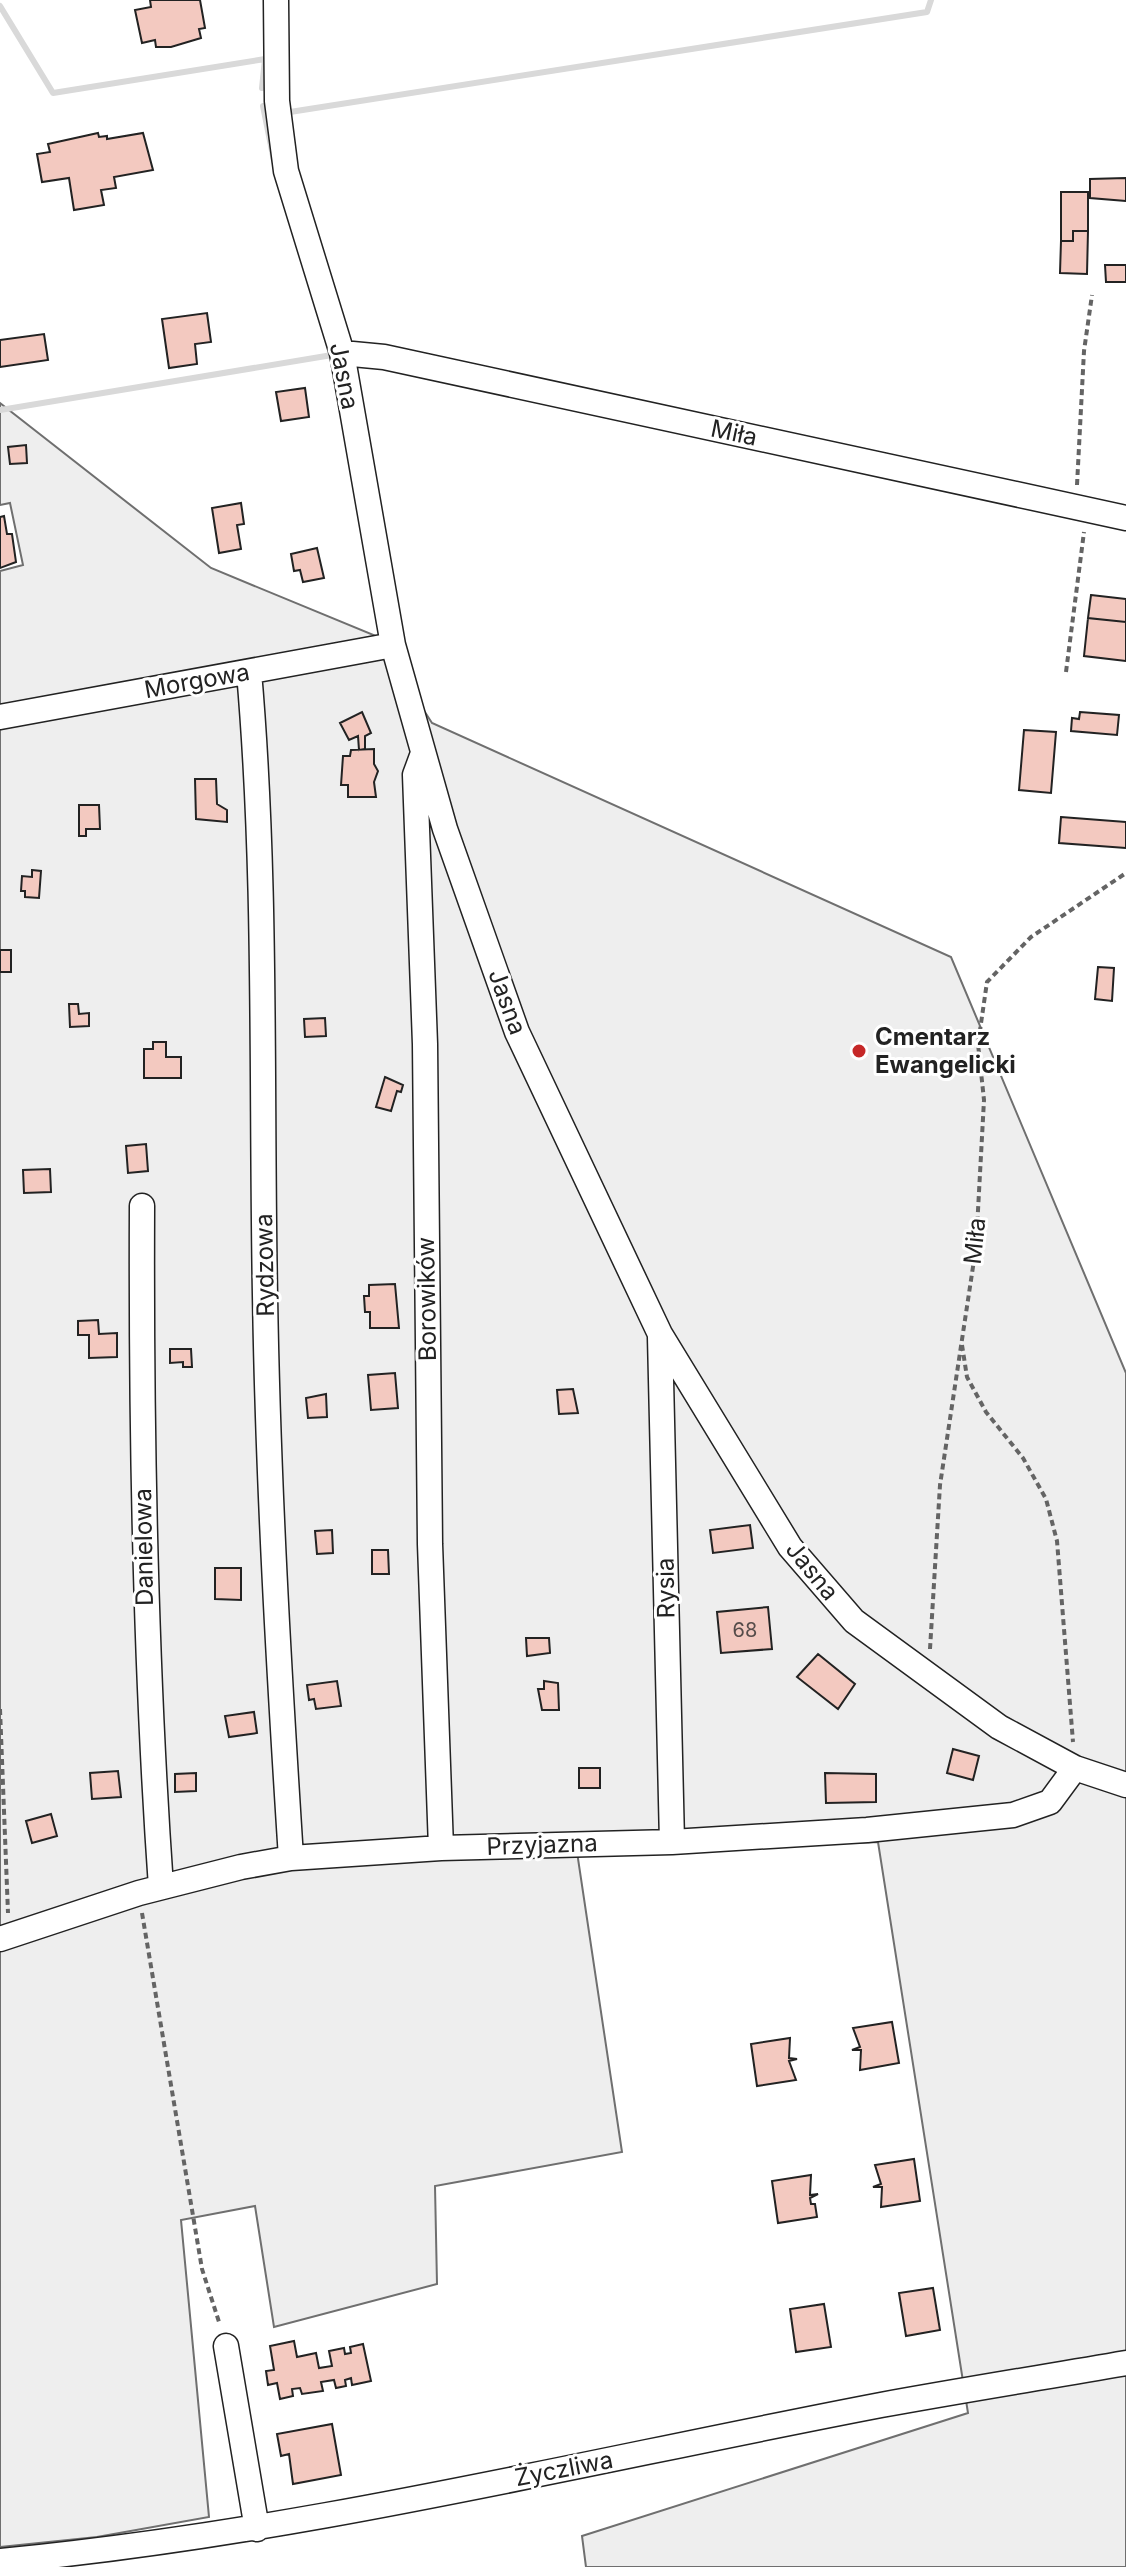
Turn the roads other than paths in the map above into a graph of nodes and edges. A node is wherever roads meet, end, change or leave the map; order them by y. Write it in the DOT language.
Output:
graph roads {
  1 [pos="276,0"];
  2 [pos="342,353"];
  3 [pos="1126,518"];
  4 [pos="393,645"];
  5 [pos="249,672"];
  6 [pos="0,717"];
  7 [pos="423,751"];
  8 [pos="142,1206"];
  9 [pos="660,1334"];
  10 [pos="1075,1768"];
  11 [pos="1126,1785"];
  12 [pos="672,1842"];
  13 [pos="441,1848"];
  14 [pos="291,1858"];
  15 [pos="150,1890"];
  16 [pos="4,1937"];
  17 [pos="226,2346"];
  18 [pos="1126,2363"];
  19 [pos="257,2529"];
  20 [pos="98,2559"];
  21 [pos="0,2561"];
  1 -- 2 [label="street, Jasna"];
  2 -- 3 [label="street, Miła"];
  2 -- 4 [label="street, Jasna"];
  4 -- 5 [label="street, Morgowa"];
  4 -- 7 [label="street, Jasna"];
  5 -- 6 [label="street, Morgowa"];
  5 -- 14 [label="street, Rydzowa"];
  7 -- 9 [label="street, Jasna"];
  7 -- 13 [label="street, Borowików"];
  8 -- 15 [label="street, Danielowa"];
  9 -- 10 [label="street, Jasna"];
  9 -- 12 [label="street, Rysia"];
  10 -- 11 [label="street, Jasna"];
  10 -- 12 [label="street, Przyjazna"];
  12 -- 13 [label="street, Przyjazna"];
  13 -- 14 [label="street, Przyjazna"];
  14 -- 15 [label="street, Przyjazna"];
  15 -- 16 [label="street, Przyjazna"];
  17 -- 19 [label="street"];
  18 -- 19 [label="street, Życzliwa"];
  19 -- 20 [label="street, Życzliwa"];
  20 -- 21 [label="street, Życzliwa"];
}
